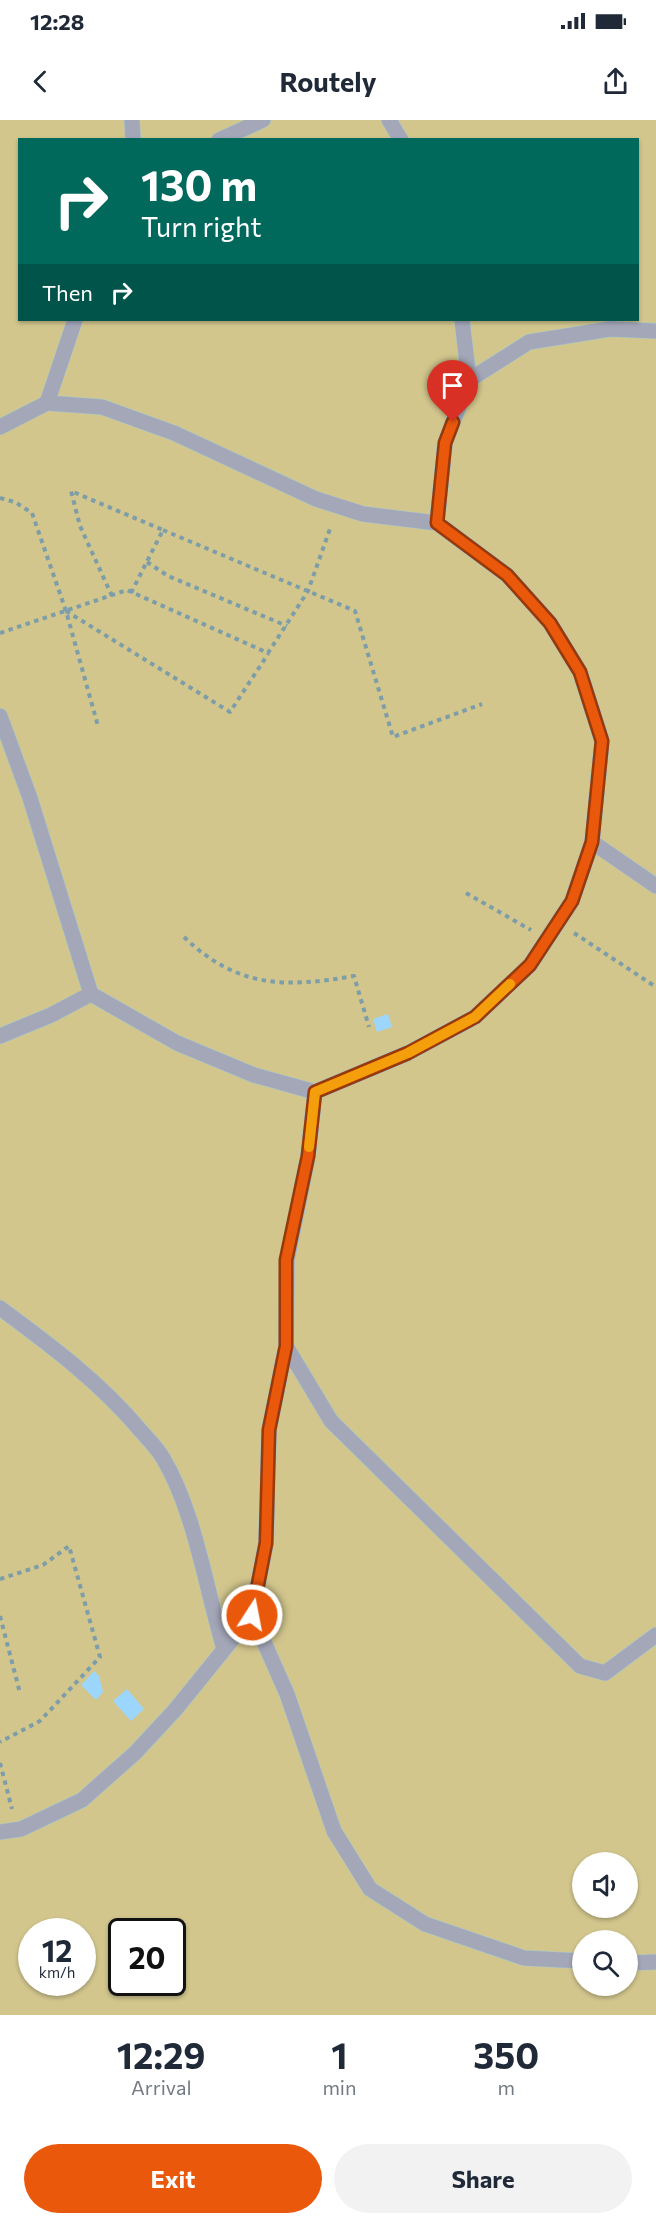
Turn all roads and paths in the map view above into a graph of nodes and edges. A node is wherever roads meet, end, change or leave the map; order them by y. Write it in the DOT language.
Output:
graph roads {
  1 [pos="132,120"];
  2 [pos="263,120"];
  3 [pos="389,120"];
  4 [pos="133,138"];
  5 [pos="223,138"];
  6 [pos="400,138"];
  7 [pos="75,321"];
  8 [pos="462,321"];
  9 [pos="656,331"];
  10 [pos="470,380"];
  11 [pos="46,403"];
  12 [pos="0,426"];
  13 [pos="0,498"];
  14 [pos="338,506"];
  15 [pos="437,523"];
  16 [pos="163,530"];
  17 [pos="147,562"];
  18 [pos="308,591"];
  19 [pos="131,593"];
  20 [pos="112,596"];
  21 [pos="66,611"];
  22 [pos="286,626"];
  23 [pos="0,633"];
  24 [pos="268,653"];
  25 [pos="482,704"];
  26 [pos="0,716"];
  27 [pos="99,726"];
  28 [pos="592,842"];
  29 [pos="656,886"];
  30 [pos="466,893"];
  31 [pos="558,922"];
  32 [pos="184,937"];
  33 [pos="547,939"];
  34 [pos="656,987"];
  35 [pos="91,994"];
  36 [pos="369,1027"];
  37 [pos="0,1036"];
  38 [pos="315,1092"];
  39 [pos="0,1308"];
  40 [pos="286,1346"];
  41 [pos="0,1579"];
  42 [pos="252,1615"];
  43 [pos="0,1616"];
  44 [pos="656,1635"];
  45 [pos="224,1649"];
  46 [pos="20,1694"];
  47 [pos="0,1742"];
  48 [pos="0,1763"];
  49 [pos="11,1804"];
  50 [pos="0,1832"];
  51 [pos="572,1960"];
  52 [pos="656,1962"];
  53 [pos="638,1963"];
  1 -- 4 [label="lane"];
  2 -- 5 [label="lane"];
  3 -- 6 [label="lane"];
  7 -- 11 [label="lane"];
  8 -- 10 [label="lane"];
  9 -- 10 [label="lane"];
  10 -- 15 [label="lane"];
  11 -- 12 [label="lane"];
  11 -- 14 [label="lane"];
  13 -- 21 [label="path"];
  14 -- 15 [label="lane"];
  14 -- 18 [label="path"];
  15 -- 28 [label="lane"];
  16 -- 17 [label="path"];
  16 -- 18 [label="path"];
  16 -- 20 [label="path"];
  17 -- 19 [label="path"];
  17 -- 22 [label="path"];
  18 -- 22 [label="path"];
  18 -- 25 [label="path"];
  19 -- 20 [label="path"];
  19 -- 24 [label="path"];
  20 -- 21 [label="path"];
  21 -- 23 [label="path"];
  21 -- 24 [label="path"];
  21 -- 27 [label="path"];
  22 -- 24 [label="path"];
  26 -- 35 [label="lane"];
  28 -- 29 [label="lane"];
  28 -- 31 [label="lane"];
  30 -- 33 [label="path"];
  31 -- 33 [label="lane"];
  31 -- 34 [label="path"];
  32 -- 36 [label="path"];
  33 -- 38 [label="lane"];
  35 -- 37 [label="lane"];
  35 -- 38 [label="lane"];
  38 -- 40 [label="lane"];
  39 -- 45 [label="lane"];
  40 -- 42 [label="lane"];
  40 -- 44 [label="lane"];
  41 -- 47 [label="path"];
  42 -- 45 [label="lane"];
  42 -- 51 [label="lane"];
  43 -- 46 [label="path"];
  45 -- 50 [label="lane"];
  48 -- 49 [label="path"];
  52 -- 53 [label="lane"];
}
